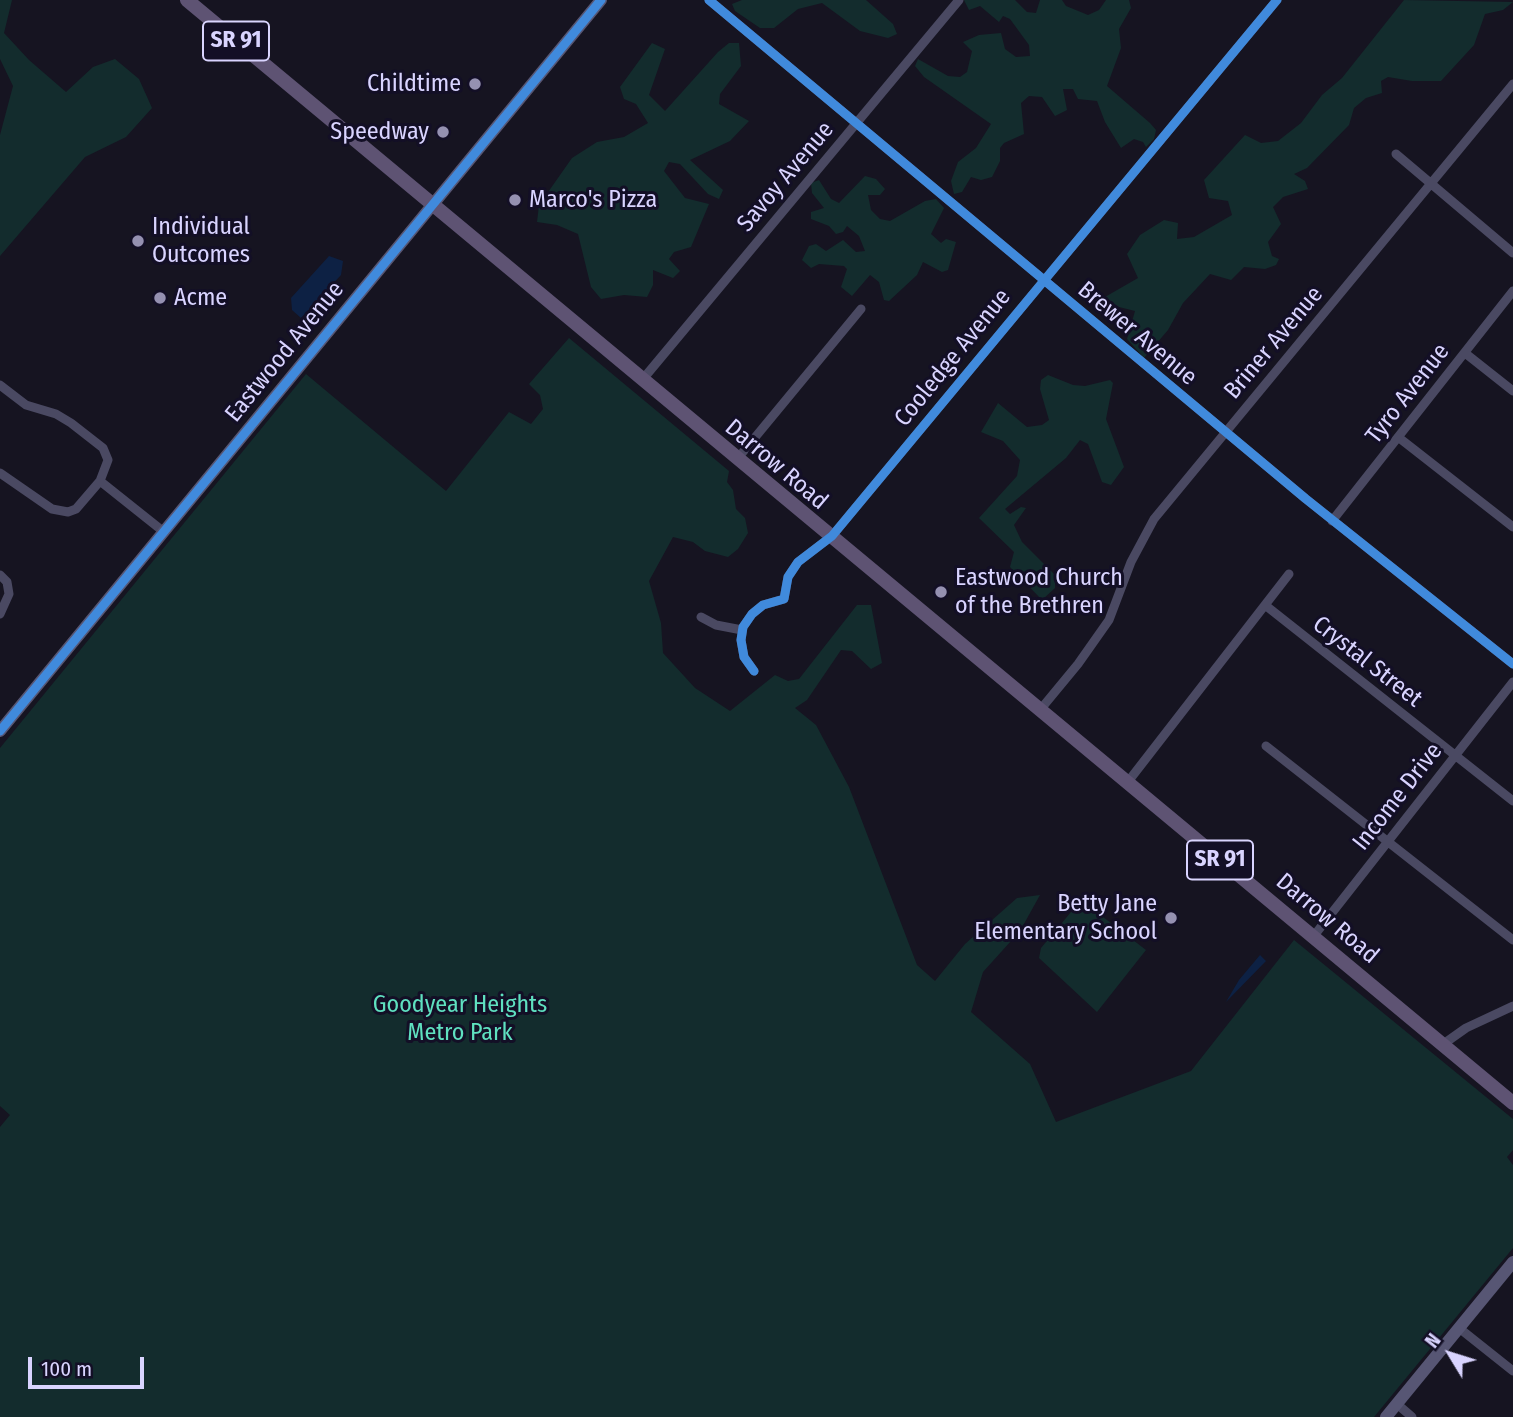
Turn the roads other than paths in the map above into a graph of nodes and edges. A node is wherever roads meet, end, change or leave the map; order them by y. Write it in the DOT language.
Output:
graph roads {
  1 [pos="187,0"];
  2 [pos="601,0"];
  3 [pos="709,0"];
  4 [pos="959,0"];
  5 [pos="1277,0"];
  6 [pos="1513,84"];
  7 [pos="855,123"];
  8 [pos="1396,154"];
  9 [pos="1430,184"];
  10 [pos="433,204"];
  11 [pos="1513,253"];
  12 [pos="1043,280"];
  13 [pos="1513,291"];
  14 [pos="861,309"];
  15 [pos="1465,353"];
  16 [pos="643,379"];
  17 [pos="0,385"];
  18 [pos="1513,391"];
  19 [pos="1225,432"];
  20 [pos="1398,437"];
  21 [pos="738,458"];
  22 [pos="0,473"];
  23 [pos="100,481"];
  24 [pos="1332,521"];
  25 [pos="1513,527"];
  26 [pos="163,532"];
  27 [pos="832,536"];
  28 [pos="1289,574"];
  29 [pos="0,575"];
  30 [pos="1265,606"];
  31 [pos="0,614"];
  32 [pos="701,617"];
  33 [pos="742,630"];
  34 [pos="1513,664"];
  35 [pos="754,671"];
  36 [pos="1513,682"];
  37 [pos="1040,710"];
  38 [pos="0,731"];
  39 [pos="1266,746"];
  40 [pos="1455,756"];
  41 [pos="1126,783"];
  42 [pos="1513,801"];
  43 [pos="1388,841"];
  44 [pos="1313,937"];
  45 [pos="1513,940"];
  46 [pos="1513,1006"];
  47 [pos="1442,1045"];
  48 [pos="1513,1103"];
  49 [pos="1513,1262"];
  50 [pos="1459,1328"];
  51 [pos="1513,1371"];
  52 [pos="1397,1404"];
  53 [pos="1386,1417"];
  54 [pos="1412,1417"];
  1 -- 10 [label="main road, Darrow Road / SR 91"];
  2 -- 10 [label="street, Eastwood Avenue"];
  3 -- 7 [label="street, Brewer Avenue"];
  4 -- 7 [label="street, Savoy Avenue"];
  5 -- 12 [label="street, Cooledge Avenue"];
  6 -- 9 [label="street, Briner Avenue"];
  7 -- 12 [label="street, Brewer Avenue"];
  7 -- 16 [label="street, Savoy Avenue"];
  8 -- 9 [label="street"];
  9 -- 11 [label="street"];
  9 -- 19 [label="street, Briner Avenue"];
  10 -- 16 [label="main road, Darrow Road / SR 91"];
  10 -- 26 [label="street, Eastwood Avenue"];
  12 -- 19 [label="street, Brewer Avenue"];
  12 -- 27 [label="street, Cooledge Avenue"];
  13 -- 15 [label="street, Tyro Avenue"];
  14 -- 21 [label="street"];
  15 -- 18 [label="street"];
  15 -- 20 [label="street, Tyro Avenue"];
  16 -- 21 [label="main road, Darrow Road / SR 91"];
  17 -- 23 [label="street"];
  19 -- 24 [label="street, Brewer Avenue"];
  19 -- 37 [label="street, Briner Avenue"];
  20 -- 24 [label="street, Tyro Avenue"];
  20 -- 25 [label="street"];
  21 -- 27 [label="main road, Darrow Road / SR 91"];
  22 -- 23 [label="street"];
  23 -- 26 [label="street"];
  24 -- 34 [label="street, Brewer Avenue"];
  26 -- 38 [label="street, Eastwood Avenue"];
  27 -- 33 [label="street, Cooledge Avenue"];
  27 -- 37 [label="main road, Darrow Road / SR 91"];
  28 -- 30 [label="street"];
  29 -- 31 [label="street"];
  30 -- 40 [label="street, Crystal Street"];
  30 -- 41 [label="street"];
  32 -- 33 [label="street"];
  33 -- 35 [label="street"];
  36 -- 40 [label="street, Income Drive"];
  37 -- 41 [label="main road, Darrow Road / SR 91"];
  39 -- 43 [label="street"];
  40 -- 42 [label="street, Crystal Street"];
  40 -- 43 [label="street, Income Drive"];
  41 -- 44 [label="main road, Darrow Road / SR 91"];
  43 -- 44 [label="street, Income Drive"];
  43 -- 45 [label="street"];
  44 -- 47 [label="main road, Darrow Road / SR 91"];
  46 -- 47 [label="street"];
  47 -- 48 [label="main road, Darrow Road / SR 91"];
  49 -- 50 [label="street"];
  50 -- 51 [label="street"];
  50 -- 52 [label="street"];
  52 -- 53 [label="street"];
  52 -- 54 [label="street"];
}
